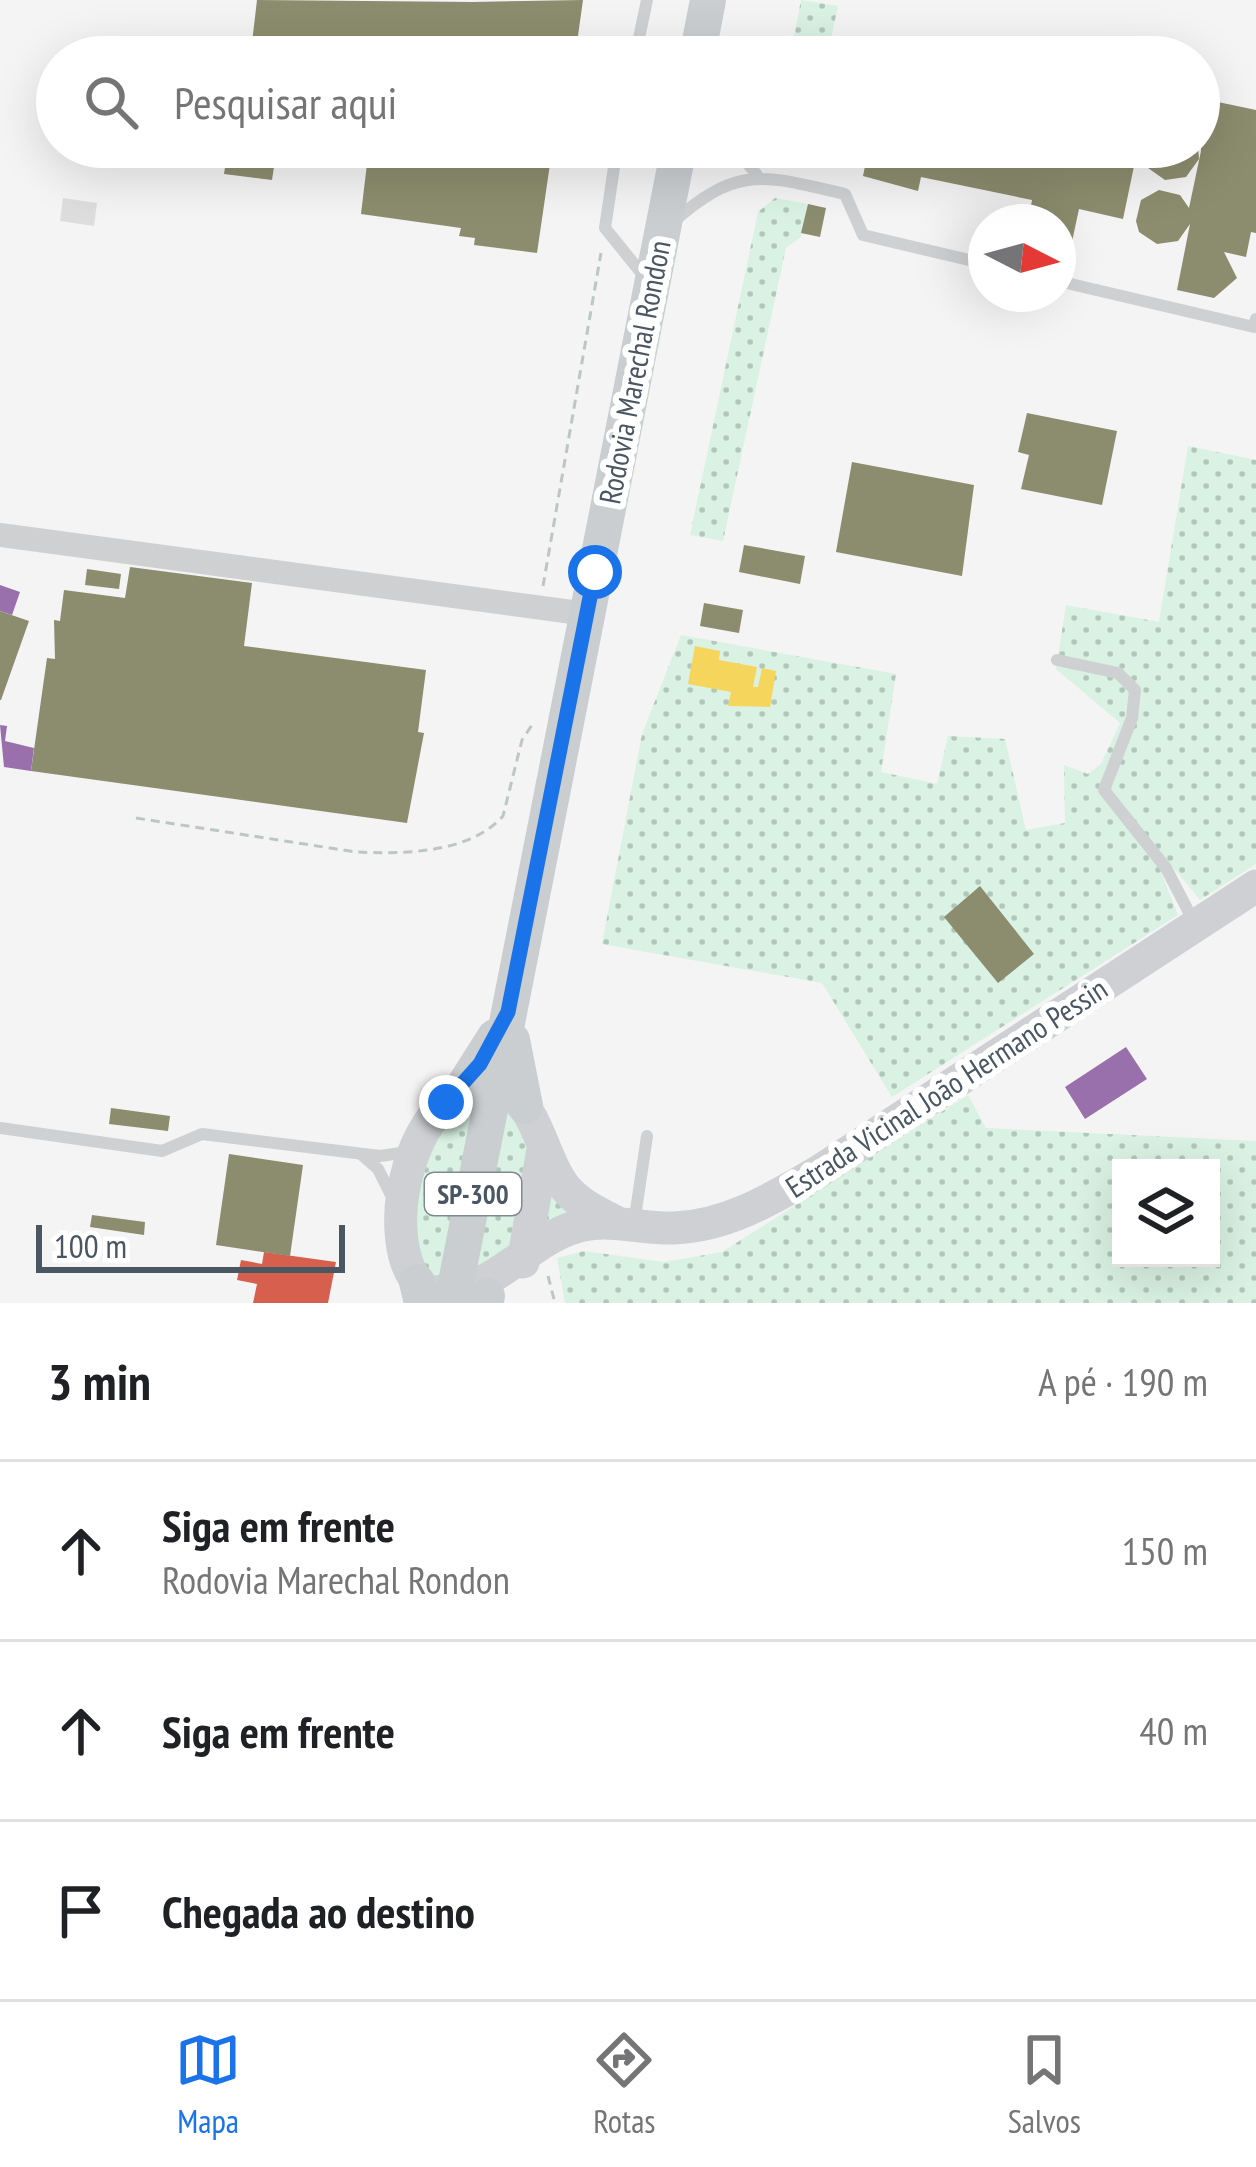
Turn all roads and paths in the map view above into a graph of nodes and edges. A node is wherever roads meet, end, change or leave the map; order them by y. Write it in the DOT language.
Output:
graph roads {
  1 [pos="646,0"];
  2 [pos="708,0"];
  3 [pos="639,36"];
  4 [pos="701,36"];
  5 [pos="614,168"];
  6 [pos="675,168"];
  7 [pos="751,168"];
  8 [pos="757,175"];
  9 [pos="605,228"];
  10 [pos="662,232"];
  11 [pos="968,260"];
  12 [pos="1076,285"];
  13 [pos="651,286"];
  14 [pos="1256,319"];
  15 [pos="0,535"];
  16 [pos="539,605"];
  17 [pos="586,614"];
  18 [pos="1058,660"];
  19 [pos="568,706"];
  20 [pos="136,818"];
  21 [pos="1256,886"];
  22 [pos="1196,925"];
  23 [pos="493,1095"];
  24 [pos="0,1128"];
  25 [pos="646,1136"];
  26 [pos="543,1149"];
  27 [pos="415,1150"];
  28 [pos="361,1154"];
  29 [pos="402,1215"];
  30 [pos="625,1223"];
  31 [pos="523,1262"];
  32 [pos="452,1298"];
  1 -- 3 [label="lane"];
  2 -- 4 [label="main road"];
  5 -- 9 [label="lane"];
  6 -- 10 [label="main road, Rodovia Marechal Rondon / SP-300"];
  7 -- 8 [label="lane"];
  8 -- 10 [label="lane"];
  8 -- 11 [label="lane"];
  9 -- 13 [label="lane"];
  9 -- 16 [label="path"];
  10 -- 13 [label="main road, Rodovia Marechal Rondon / SP-300"];
  12 -- 14 [label="lane"];
  13 -- 17 [label="main road, Rodovia Marechal Rondon / SP-300"];
  15 -- 16 [label="street"];
  16 -- 17 [label="street"];
  17 -- 19 [label="main road, Rodovia Marechal Rondon / SP-300"];
  18 -- 22 [label="lane"];
  19 -- 20 [label="path"];
  19 -- 23 [label="main road, Rodovia Marechal Rondon / SP-300"];
  21 -- 22 [label="main road, Estrada Vicinal João Hermano Pessin"];
  22 -- 30 [label="main road, Estrada Vicinal João Hermano Pessin"];
  23 -- 26 [label="main road"];
  23 -- 27 [label="main road"];
  23 -- 32 [label="main road, Rodovia Marechal Rondon / SP-300"];
  24 -- 28 [label="lane"];
  25 -- 30 [label="lane"];
  26 -- 30 [label="main road"];
  26 -- 31 [label="main road"];
  27 -- 28 [label="lane"];
  27 -- 29 [label="main road"];
  28 -- 29 [label="lane"];
  29 -- 32 [label="main road"];
  30 -- 31 [label="main road, Estrada Vicinal João Hermano Pessin"];
  31 -- 32 [label="main road, Estrada Vicinal João Hermano Pessin"];
}
